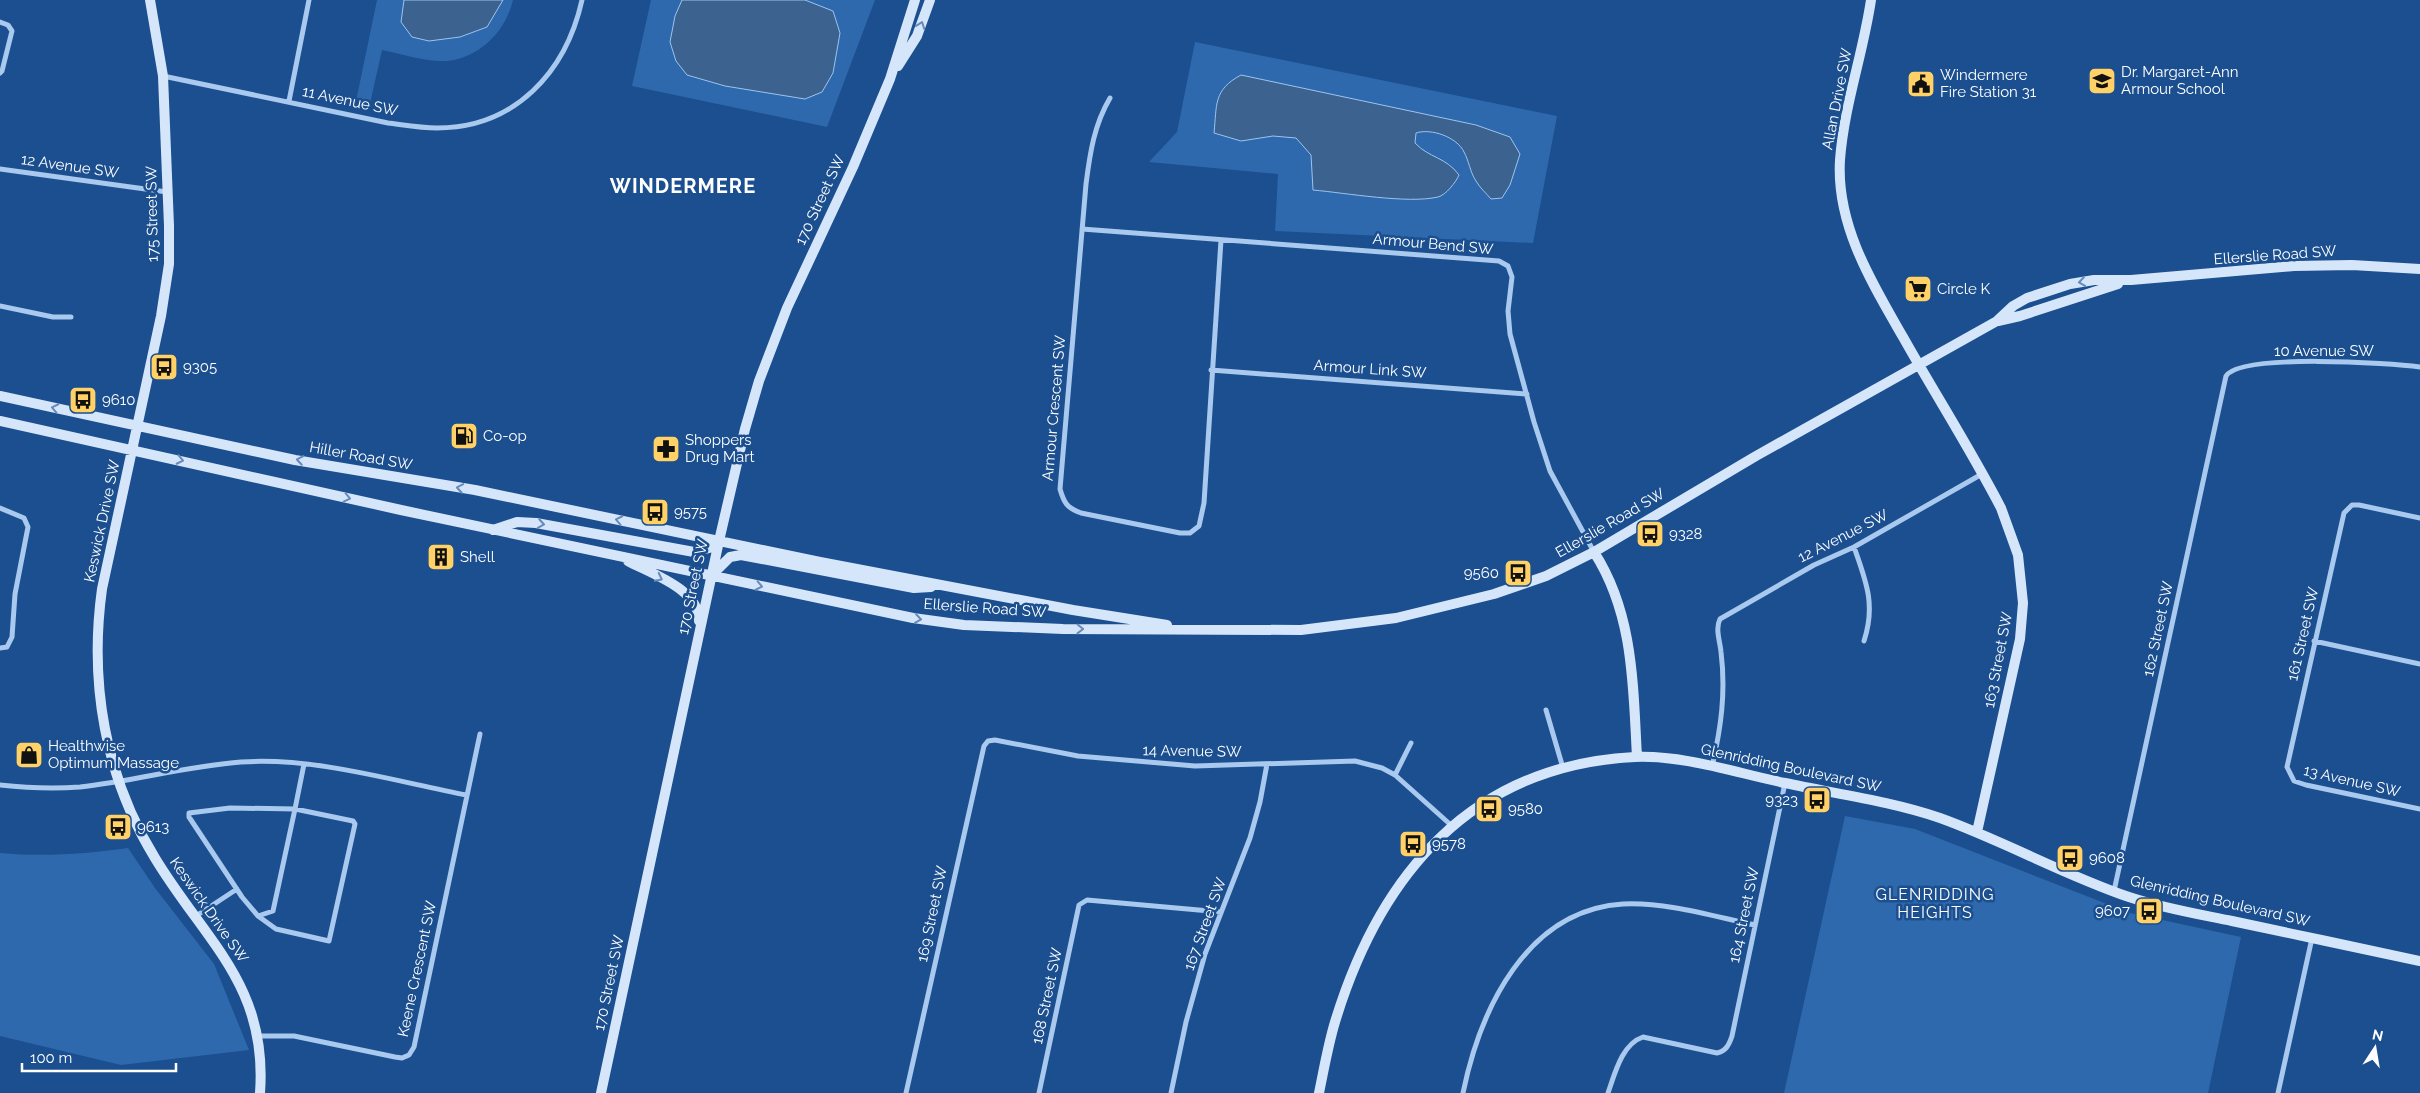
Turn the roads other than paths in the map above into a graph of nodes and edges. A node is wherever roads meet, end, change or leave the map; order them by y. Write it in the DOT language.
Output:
graph roads {
  1 [pos="150,0"];
  2 [pos="309,0"];
  3 [pos="582,0"];
  4 [pos="916,0"];
  5 [pos="930,0"];
  6 [pos="1871,0"];
  7 [pos="0,22"];
  8 [pos="0,73"];
  9 [pos="162,76"];
  10 [pos="890,79"];
  11 [pos="1110,98"];
  12 [pos="289,101"];
  13 [pos="0,169"];
  14 [pos="167,192"];
  15 [pos="1082,229"];
  16 [pos="1221,240"];
  17 [pos="2420,269"];
  18 [pos="0,306"];
  19 [pos="71,317"];
  20 [pos="1919,366"];
  21 [pos="2420,368"];
  22 [pos="1211,370"];
  23 [pos="2229,372"];
  24 [pos="1526,394"];
  25 [pos="0,396"];
  26 [pos="0,421"];
  27 [pos="137,425"];
  28 [pos="132,450"];
  29 [pos="1982,474"];
  30 [pos="0,508"];
  31 [pos="2420,518"];
  32 [pos="493,530"];
  33 [pos="719,541"];
  34 [pos="1854,547"];
  35 [pos="1594,552"];
  36 [pos="616,555"];
  37 [pos="711,576"];
  38 [pos="948,586"];
  39 [pos="1200,630"];
  40 [pos="699,633"];
  41 [pos="1864,641"];
  42 [pos="2314,641"];
  43 [pos="0,648"];
  44 [pos="2420,664"];
  45 [pos="1546,710"];
  46 [pos="480,734"];
  47 [pos="988,741"];
  48 [pos="1411,743"];
  49 [pos="1637,757"];
  50 [pos="304,764"];
  51 [pos="1267,764"];
  52 [pos="1712,767"];
  53 [pos="2287,767"];
  54 [pos="1563,768"];
  55 [pos="1394,775"];
  56 [pos="118,781"];
  57 [pos="1785,783"];
  58 [pos="0,785"];
  59 [pos="466,795"];
  60 [pos="295,809"];
  61 [pos="2420,809"];
  62 [pos="1452,826"];
  63 [pos="1977,832"];
  64 [pos="237,890"];
  65 [pos="2114,892"];
  66 [pos="1221,912"];
  67 [pos="196,916"];
  68 [pos="258,916"];
  69 [pos="1755,925"];
  70 [pos="2312,938"];
  71 [pos="2420,961"];
  72 [pos="258,1036"];
  73 [pos="260,1093"];
  74 [pos="601,1093"];
  75 [pos="906,1093"];
  76 [pos="1039,1093"];
  77 [pos="1171,1093"];
  78 [pos="1319,1093"];
  79 [pos="1463,1093"];
  80 [pos="1608,1093"];
  81 [pos="2278,1093"];
  1 -- 9 [label="main road, 175 Street SW"];
  2 -- 12 [label="street"];
  3 -- 12 [label="street, 11 Avenue SW"];
  4 -- 10 [label="main road, 170 Street SW"];
  10 -- 5 [label="main road, 170 Street SW, one-way"];
  6 -- 20 [label="main road, Allan Drive SW"];
  7 -- 8 [label="street"];
  9 -- 12 [label="street, 11 Avenue SW"];
  9 -- 14 [label="main road, 175 Street SW"];
  10 -- 33 [label="main road, 170 Street SW"];
  11 -- 15 [label="street, Armour Crescent SW"];
  13 -- 14 [label="street, 12 Avenue SW"];
  14 -- 27 [label="main road, 175 Street SW"];
  15 -- 16 [label="street, Armour Bend SW"];
  15 -- 22 [label="street, Armour Crescent SW"];
  16 -- 22 [label="street, Armour Crescent SW"];
  16 -- 24 [label="street, Armour Bend SW"];
  17 -- 20 [label="main road, Ellerslie Road SW"];
  18 -- 19 [label="street"];
  20 -- 29 [label="main road, 163 Street SW"];
  20 -- 35 [label="main road, Ellerslie Road SW"];
  21 -- 23 [label="street, 10 Avenue SW"];
  22 -- 24 [label="street, Armour Link SW"];
  23 -- 65 [label="street, 162 Street SW"];
  24 -- 35 [label="street, Armour Bend SW"];
  27 -- 25 [label="main road, Hiller Road SW, one-way"];
  26 -- 28 [label="main road"];
  27 -- 28 [label="main road, Keswick Drive SW"];
  33 -- 27 [label="main road, Hiller Road SW, one-way"];
  28 -- 32 [label="main road, one-way"];
  28 -- 56 [label="main road, Keswick Drive SW"];
  29 -- 34 [label="street, 12 Avenue SW"];
  29 -- 63 [label="main road, 163 Street SW"];
  30 -- 43 [label="street"];
  31 -- 42 [label="street, 161 Street SW"];
  32 -- 33 [label="main road, one-way"];
  32 -- 36 [label="main road"];
  33 -- 37 [label="main road, 170 Street SW"];
  33 -- 38 [label="main road, Ellerslie Road SW"];
  34 -- 41 [label="street"];
  34 -- 52 [label="street, 12 Avenue SW"];
  35 -- 39 [label="main road, Ellerslie Road SW"];
  35 -- 49 [label="main road"];
  36 -- 37 [label="main road"];
  36 -- 40 [label="main road, one-way"];
  37 -- 38 [label="main road"];
  37 -- 39 [label="main road, Ellerslie Road SW, one-way"];
  37 -- 40 [label="main road, 170 Street SW"];
  38 -- 39 [label="main road, Ellerslie Road SW"];
  40 -- 74 [label="main road, 170 Street SW"];
  42 -- 44 [label="street"];
  42 -- 53 [label="street, 161 Street SW"];
  45 -- 54 [label="street"];
  46 -- 59 [label="street, Keene Crescent SW"];
  47 -- 51 [label="street, 14 Avenue SW"];
  47 -- 75 [label="street, 169 Street SW"];
  48 -- 55 [label="street"];
  49 -- 52 [label="main road, Glenridding Boulevard SW"];
  49 -- 54 [label="main road, Glenridding Boulevard SW"];
  50 -- 56 [label="street"];
  50 -- 59 [label="street"];
  50 -- 60 [label="street"];
  51 -- 55 [label="street, 14 Avenue SW"];
  51 -- 66 [label="street, 167 Street SW"];
  52 -- 57 [label="main road, Glenridding Boulevard SW"];
  53 -- 61 [label="street, 13 Avenue SW"];
  54 -- 62 [label="main road, Glenridding Boulevard SW"];
  55 -- 62 [label="street, 14 Avenue SW"];
  56 -- 58 [label="street"];
  56 -- 67 [label="main road, Keswick Drive SW"];
  57 -- 63 [label="main road, Glenridding Boulevard SW"];
  57 -- 69 [label="street, 164 Street SW"];
  59 -- 72 [label="street, Keene Crescent SW"];
  60 -- 64 [label="street"];
  60 -- 68 [label="street"];
  60 -- 68 [label="street"];
  62 -- 78 [label="main road, Glenridding Boulevard SW"];
  63 -- 65 [label="main road, Glenridding Boulevard SW"];
  64 -- 67 [label="street"];
  64 -- 68 [label="street"];
  65 -- 70 [label="main road, Glenridding Boulevard SW"];
  66 -- 76 [label="street, 168 Street SW"];
  66 -- 77 [label="street, 167 Street SW"];
  67 -- 72 [label="main road, Keswick Drive SW"];
  69 -- 79 [label="street"];
  69 -- 80 [label="street, 164 Street SW"];
  70 -- 71 [label="main road, Glenridding Boulevard SW"];
  70 -- 81 [label="street"];
  72 -- 73 [label="main road, Keswick Drive SW"];
}
